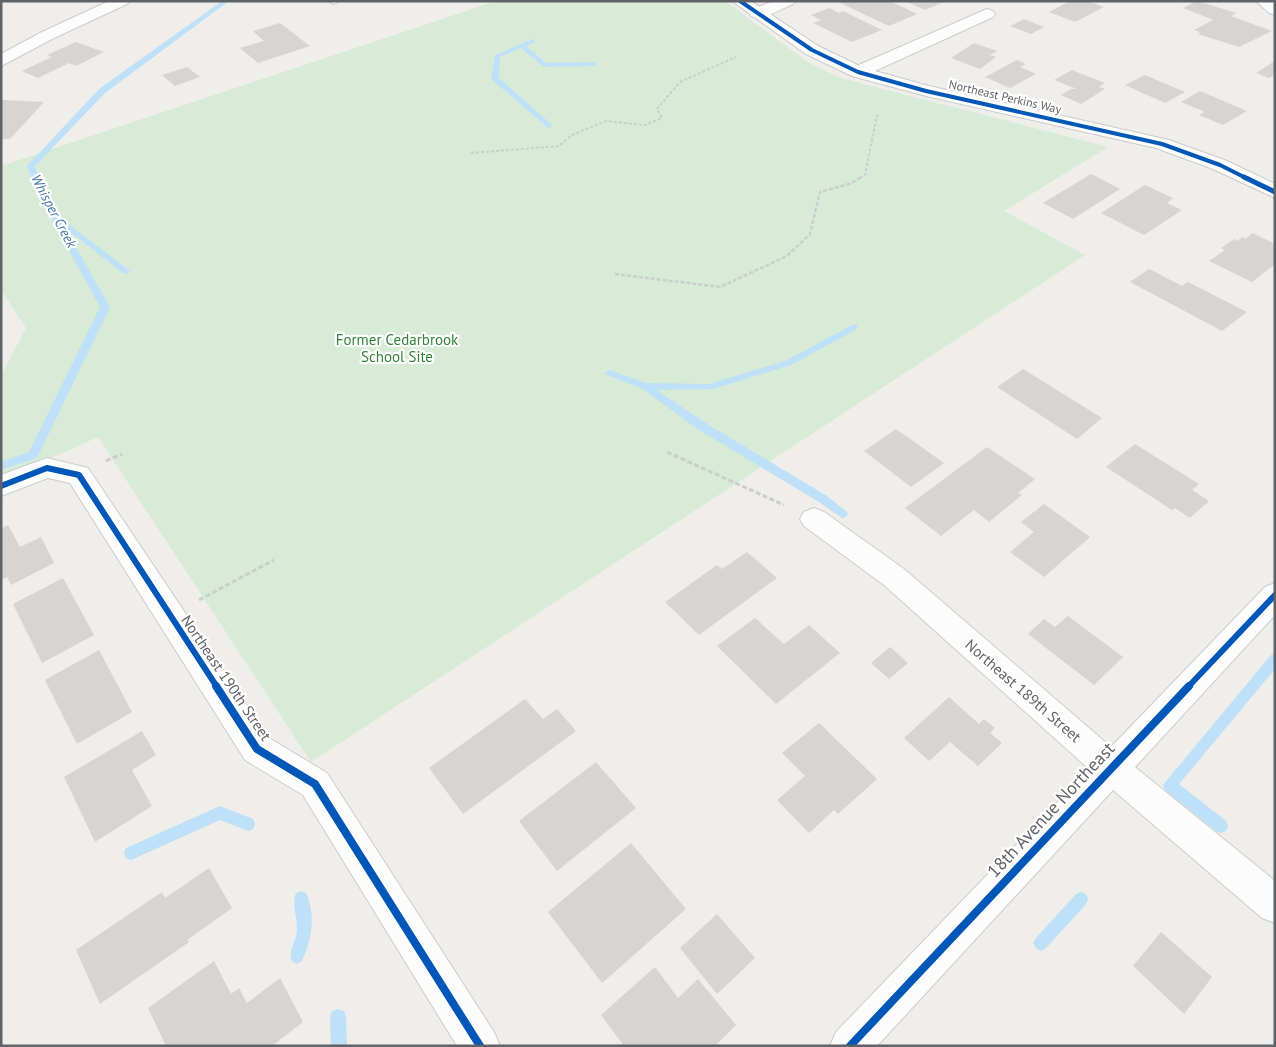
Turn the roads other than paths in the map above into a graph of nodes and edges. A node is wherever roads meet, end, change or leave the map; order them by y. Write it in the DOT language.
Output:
graph roads {
  1 [pos="122,1"];
  2 [pos="740,1"];
  3 [pos="788,1"];
  4 [pos="1264,1"];
  5 [pos="1275,10"];
  6 [pos="757,13"];
  7 [pos="987,14"];
  8 [pos="1,61"];
  9 [pos="858,72"];
  10 [pos="1275,192"];
  11 [pos="1,486"];
  12 [pos="814,519"];
  13 [pos="1275,595"];
  14 [pos="1111,768"];
  15 [pos="1275,905"];
  16 [pos="480,1046"];
  17 [pos="850,1046"];
  1 -- 8 [label="street"];
  2 -- 6 [label="street, Northeast Perkins Way"];
  3 -- 6 [label="street"];
  4 -- 5 [label="street"];
  6 -- 9 [label="street, Northeast Perkins Way"];
  7 -- 9 [label="street"];
  9 -- 10 [label="street, Northeast Perkins Way"];
  11 -- 16 [label="street, Northeast 190th Street"];
  12 -- 14 [label="street, Northeast 189th Street"];
  13 -- 14 [label="street, 18th Avenue Northeast"];
  14 -- 15 [label="street, Northeast 189th Street"];
  14 -- 17 [label="street, 18th Avenue Northeast"];
}
